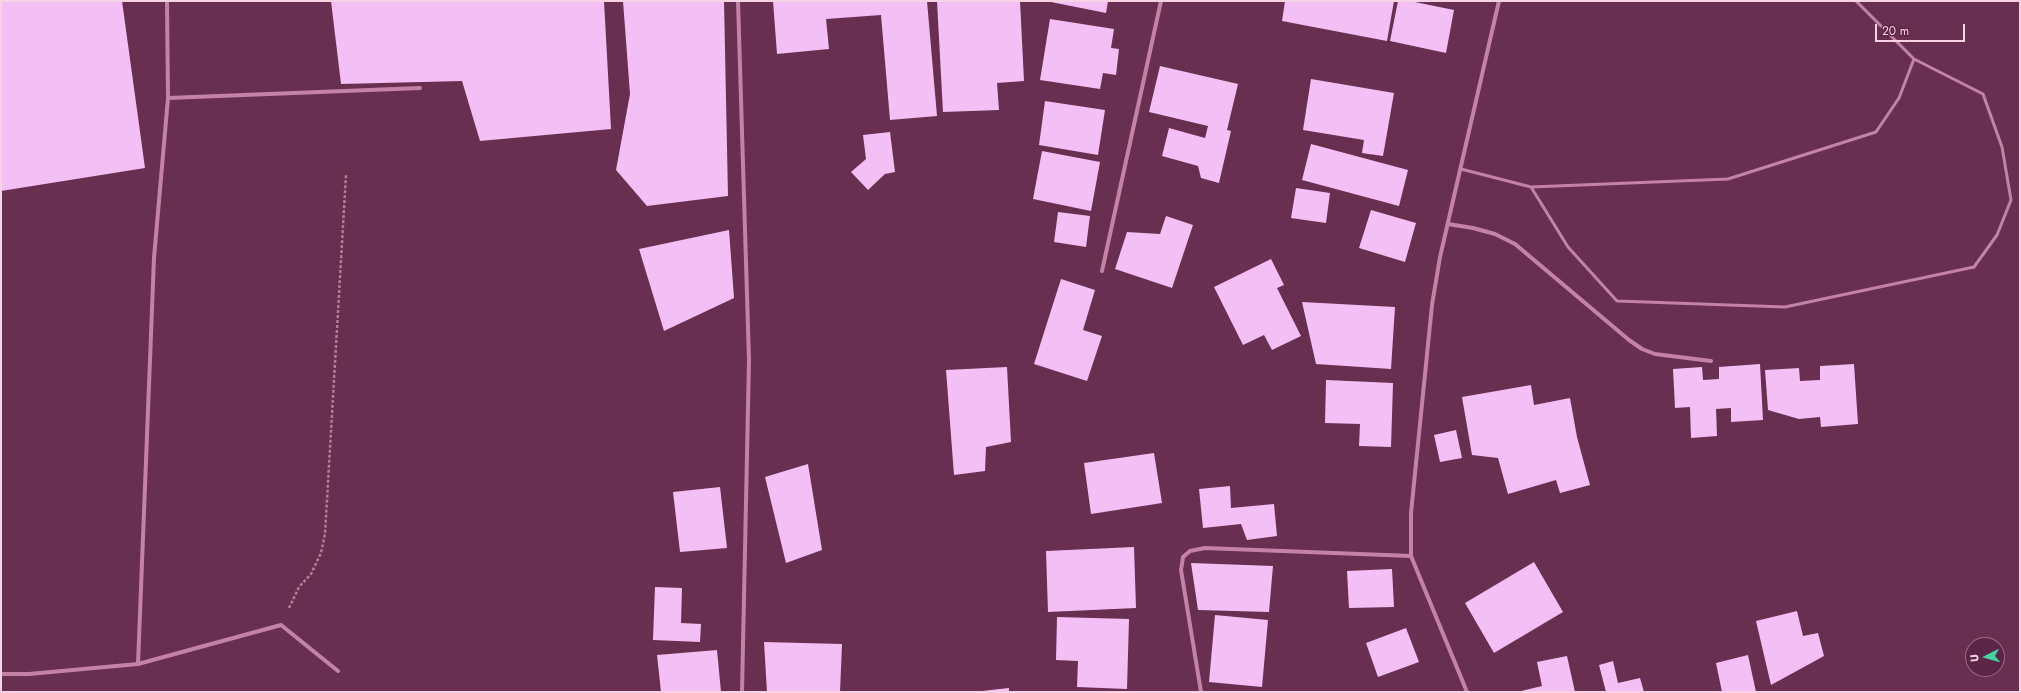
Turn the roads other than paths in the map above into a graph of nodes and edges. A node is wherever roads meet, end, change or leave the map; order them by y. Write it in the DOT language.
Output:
graph roads {
  1 [pos="167,1"];
  2 [pos="738,1"];
  3 [pos="1161,1"];
  4 [pos="1499,1"];
  5 [pos="1856,1"];
  6 [pos="1914,59"];
  7 [pos="420,88"];
  8 [pos="168,98"];
  9 [pos="1461,169"];
  10 [pos="1531,187"];
  11 [pos="1448,224"];
  12 [pos="1102,270"];
  13 [pos="1710,361"];
  14 [pos="1411,556"];
  15 [pos="138,664"];
  16 [pos="338,671"];
  17 [pos="1,674"];
  18 [pos="742,692"];
  19 [pos="1201,692"];
  20 [pos="1467,692"];
  1 -- 8 [label="street"];
  2 -- 18 [label="street"];
  3 -- 12 [label="street"];
  4 -- 9 [label="street"];
  5 -- 6 [label="lane"];
  6 -- 10 [label="lane"];
  6 -- 10 [label="lane"];
  7 -- 8 [label="street"];
  8 -- 15 [label="street"];
  9 -- 10 [label="lane"];
  9 -- 11 [label="street"];
  11 -- 13 [label="street"];
  11 -- 14 [label="street"];
  14 -- 19 [label="street"];
  14 -- 20 [label="street"];
  15 -- 16 [label="street"];
  15 -- 17 [label="street"];
}
